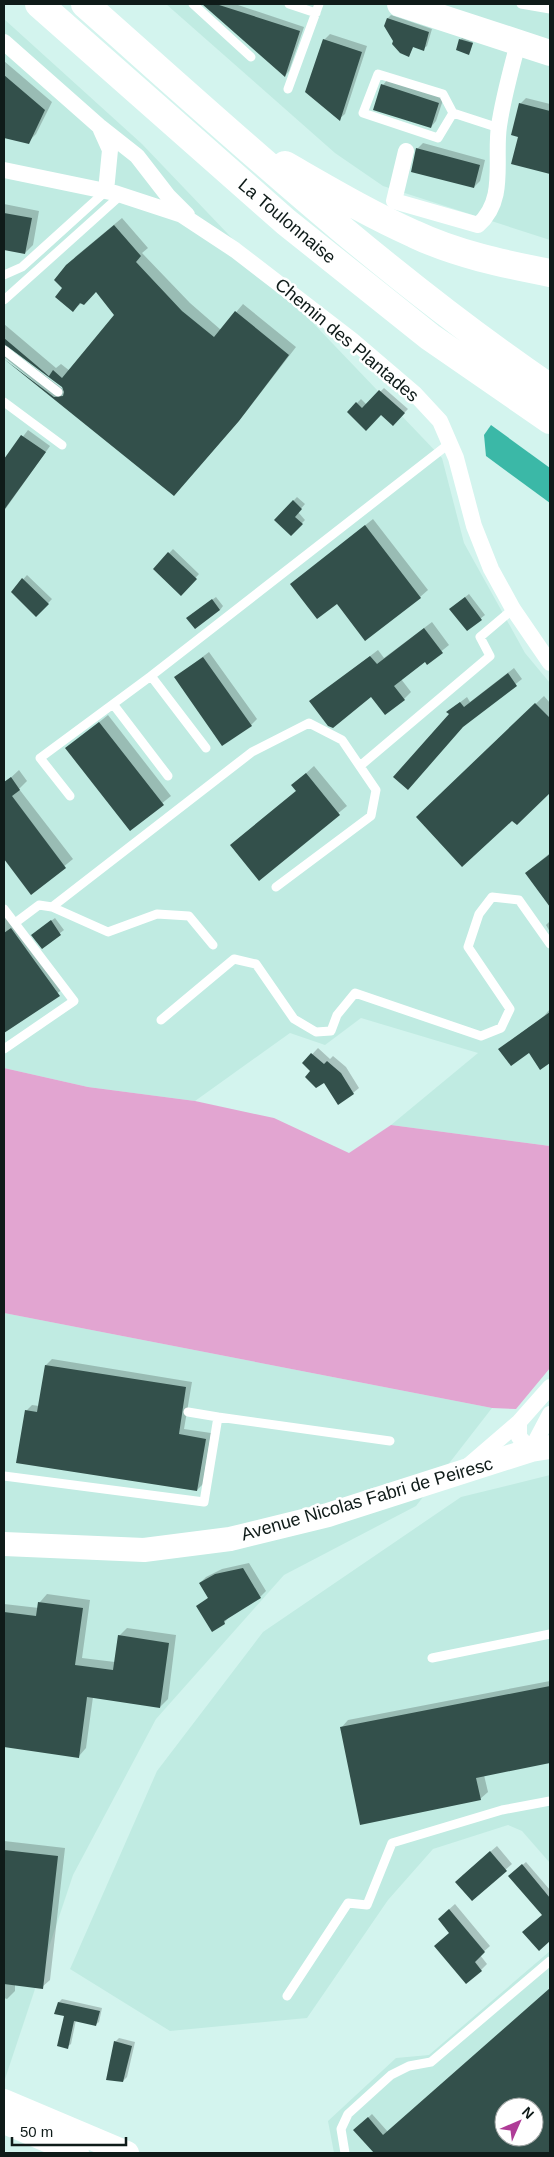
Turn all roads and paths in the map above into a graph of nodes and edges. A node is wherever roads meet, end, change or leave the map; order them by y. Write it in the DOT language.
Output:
graph roads {
  1 [pos="39,4"];
  2 [pos="85,4"];
  3 [pos="193,4"];
  4 [pos="289,4"];
  5 [pos="320,4"];
  6 [pos="521,4"];
  7 [pos="406,5"];
  8 [pos="550,9"];
  9 [pos="316,13"];
  10 [pos="4,42"];
  11 [pos="518,43"];
  12 [pos="550,53"];
  13 [pos="251,57"];
  14 [pos="164,74"];
  15 [pos="288,90"];
  16 [pos="453,113"];
  17 [pos="99,126"];
  18 [pos="499,128"];
  19 [pos="406,150"];
  20 [pos="4,170"];
  21 [pos="113,193"];
  22 [pos="197,225"];
  23 [pos="550,273"];
  24 [pos="4,275"];
  25 [pos="4,300"];
  26 [pos="430,337"];
  27 [pos="4,350"];
  28 [pos="550,388"];
  29 [pos="58,392"];
  30 [pos="4,402"];
  31 [pos="550,420"];
  32 [pos="550,434"];
  33 [pos="450,443"];
  34 [pos="62,445"];
  35 [pos="513,609"];
  36 [pos="550,663"];
  37 [pos="151,676"];
  38 [pos="114,704"];
  39 [pos="206,748"];
  40 [pos="360,766"];
  41 [pos="168,776"];
  42 [pos="70,796"];
  43 [pos="276,886"];
  44 [pos="52,907"];
  45 [pos="4,909"];
  46 [pos="15,923"];
  47 [pos="550,944"];
  48 [pos="214,945"];
  49 [pos="161,1020"];
  50 [pos="4,1049"];
  51 [pos="550,1387"];
  52 [pos="188,1412"];
  53 [pos="550,1414"];
  54 [pos="218,1417"];
  55 [pos="519,1422"];
  56 [pos="390,1441"];
  57 [pos="541,1449"];
  58 [pos="458,1474"];
  59 [pos="4,1476"];
  60 [pos="4,1544"];
  61 [pos="550,1634"];
  62 [pos="432,1658"];
  63 [pos="550,1801"];
  64 [pos="550,1961"];
  65 [pos="287,1996"];
  66 [pos="4,2101"];
  67 [pos="4,2122"];
  68 [pos="77,2153"];
  69 [pos="127,2153"];
  70 [pos="344,2153"];
  1 -- 26 [label="highway, La Toulonnaise"];
  2 -- 14 [label="highway, La Toulonnaise"];
  3 -- 13 [label="lane"];
  4 -- 9 [label="lane"];
  5 -- 9 [label="lane"];
  6 -- 8 [label="lane"];
  7 -- 11 [label="main road"];
  9 -- 15 [label="lane"];
  10 -- 17 [label="street"];
  11 -- 12 [label="main road"];
  11 -- 18 [label="street"];
  14 -- 23 [label="highway"];
  14 -- 28 [label="highway, La Toulonnaise"];
  16 -- 16 [label="lane"];
  16 -- 18 [label="lane"];
  17 -- 21 [label="street"];
  17 -- 22 [label="street"];
  18 -- 19 [label="street"];
  20 -- 21 [label="street, Chemin des Plantades"];
  21 -- 22 [label="street, Chemin des Plantades"];
  21 -- 24 [label="lane"];
  21 -- 25 [label="lane"];
  22 -- 33 [label="street, Chemin des Plantades"];
  26 -- 31 [label="highway, La Toulonnaise"];
  26 -- 32 [label="highway"];
  27 -- 29 [label="lane"];
  30 -- 34 [label="lane"];
  33 -- 35 [label="street, Chemin des Plantades"];
  33 -- 37 [label="lane"];
  35 -- 36 [label="street, Chemin des Plantades"];
  35 -- 40 [label="lane"];
  37 -- 38 [label="lane"];
  37 -- 39 [label="lane"];
  38 -- 41 [label="lane"];
  38 -- 42 [label="lane"];
  40 -- 43 [label="lane"];
  40 -- 44 [label="lane"];
  44 -- 46 [label="lane"];
  44 -- 48 [label="lane"];
  45 -- 46 [label="lane"];
  46 -- 50 [label="lane"];
  47 -- 49 [label="lane"];
  51 -- 55 [label="street"];
  52 -- 54 [label="lane"];
  53 -- 57 [label="street"];
  54 -- 56 [label="lane"];
  54 -- 59 [label="lane"];
  55 -- 57 [label="street"];
  55 -- 58 [label="street"];
  57 -- 58 [label="street, Avenue Nicolas Fabri de Peiresc"];
  58 -- 60 [label="street, Avenue Nicolas Fabri de Peiresc"];
  61 -- 62 [label="lane"];
  63 -- 65 [label="lane"];
  64 -- 70 [label="lane"];
  66 -- 69 [label="street"];
  67 -- 68 [label="street"];
}
